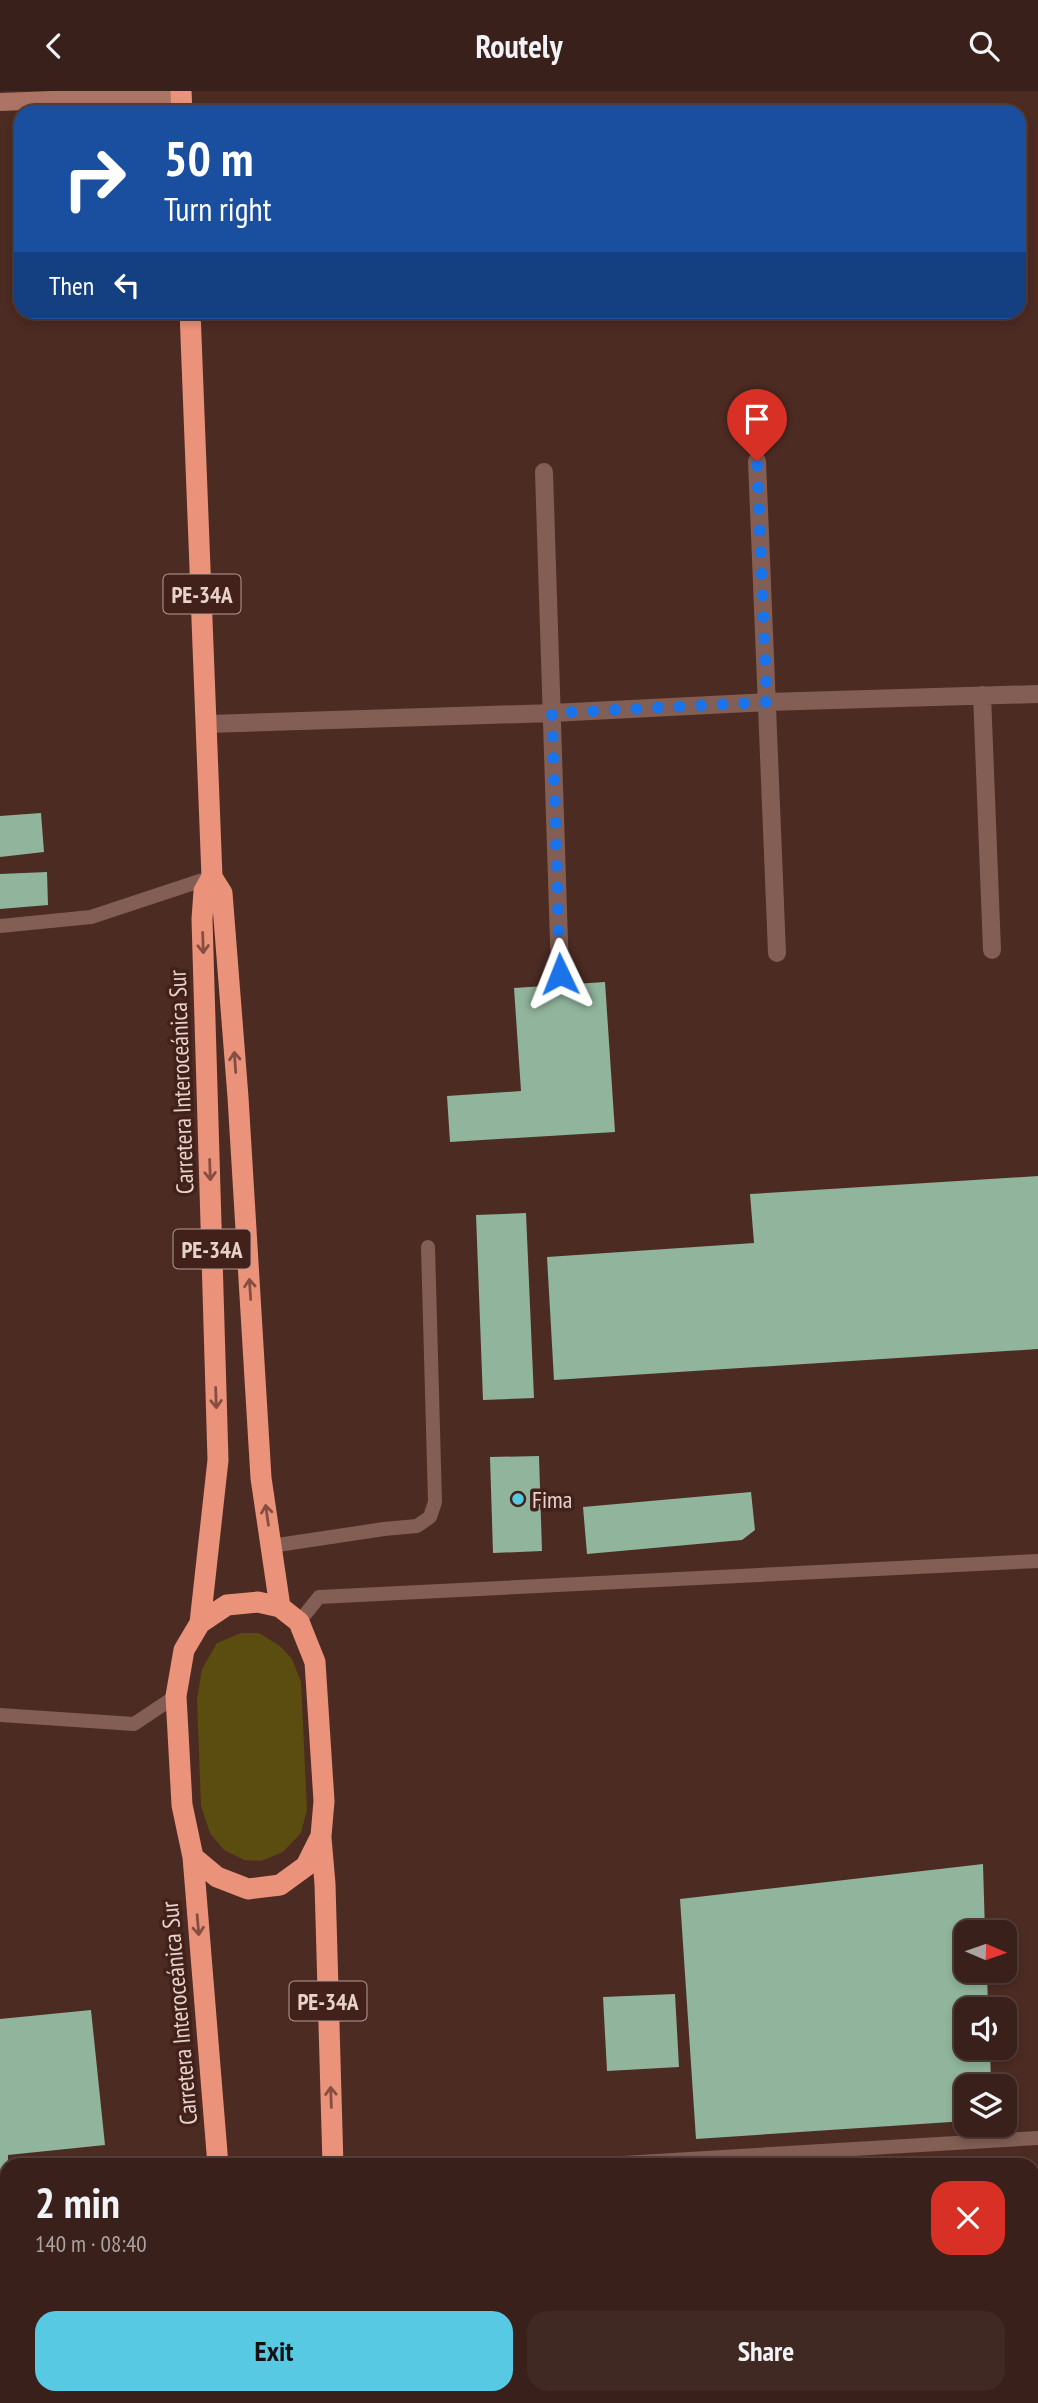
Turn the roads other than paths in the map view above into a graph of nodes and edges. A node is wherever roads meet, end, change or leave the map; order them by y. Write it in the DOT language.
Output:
graph roads {
  1 [pos="181,99"];
  2 [pos="0,102"];
  3 [pos="190,319"];
  4 [pos="757,461"];
  5 [pos="544,472"];
  6 [pos="1038,694"];
  7 [pos="982,695"];
  8 [pos="767,702"];
  9 [pos="552,713"];
  10 [pos="207,724"];
  11 [pos="212,877"];
  12 [pos="0,926"];
  13 [pos="992,950"];
  14 [pos="777,953"];
  15 [pos="560,974"];
  16 [pos="428,1247"];
  17 [pos="271,1546"];
  18 [pos="1038,1561"];
  19 [pos="280,1607"];
  20 [pos="299,1622"];
  21 [pos="200,1623"];
  22 [pos="176,1696"];
  23 [pos="0,1715"];
  24 [pos="321,1836"];
  25 [pos="193,1857"];
  26 [pos="1038,2138"];
  27 [pos="217,2158"];
  28 [pos="333,2158"];
  29 [pos="705,2158"];
  1 -- 2 [label="street"];
  3 -- 10 [label="highway, Carretera Interoceánica Sur / PE-34A"];
  4 -- 8 [label="street"];
  5 -- 9 [label="street"];
  6 -- 7 [label="street"];
  7 -- 8 [label="street"];
  7 -- 13 [label="street"];
  8 -- 9 [label="street"];
  8 -- 14 [label="street"];
  9 -- 10 [label="street"];
  9 -- 15 [label="street"];
  10 -- 11 [label="highway, Carretera Interoceánica Sur / PE-34A"];
  11 -- 12 [label="lane"];
  17 -- 11 [label="highway, Carretera Interoceánica Sur / PE-34A, one-way"];
  11 -- 21 [label="highway, Carretera Interoceánica Sur / PE-34A, one-way"];
  16 -- 17 [label="lane"];
  17 -- 19 [label="highway, Carretera Interoceánica Sur / PE-34A"];
  18 -- 20 [label="lane"];
  19 -- 20 [label="highway, PE-34A"];
  19 -- 21 [label="highway, PE-34A"];
  20 -- 24 [label="highway, PE-34A"];
  21 -- 22 [label="highway, PE-34A"];
  22 -- 23 [label="lane"];
  22 -- 25 [label="highway, PE-34A"];
  24 -- 25 [label="highway, PE-34A"];
  28 -- 24 [label="highway, PE-34A, one-way"];
  25 -- 27 [label="highway, Carretera Interoceánica Sur / PE-34A, one-way"];
  26 -- 29 [label="lane"];
}
